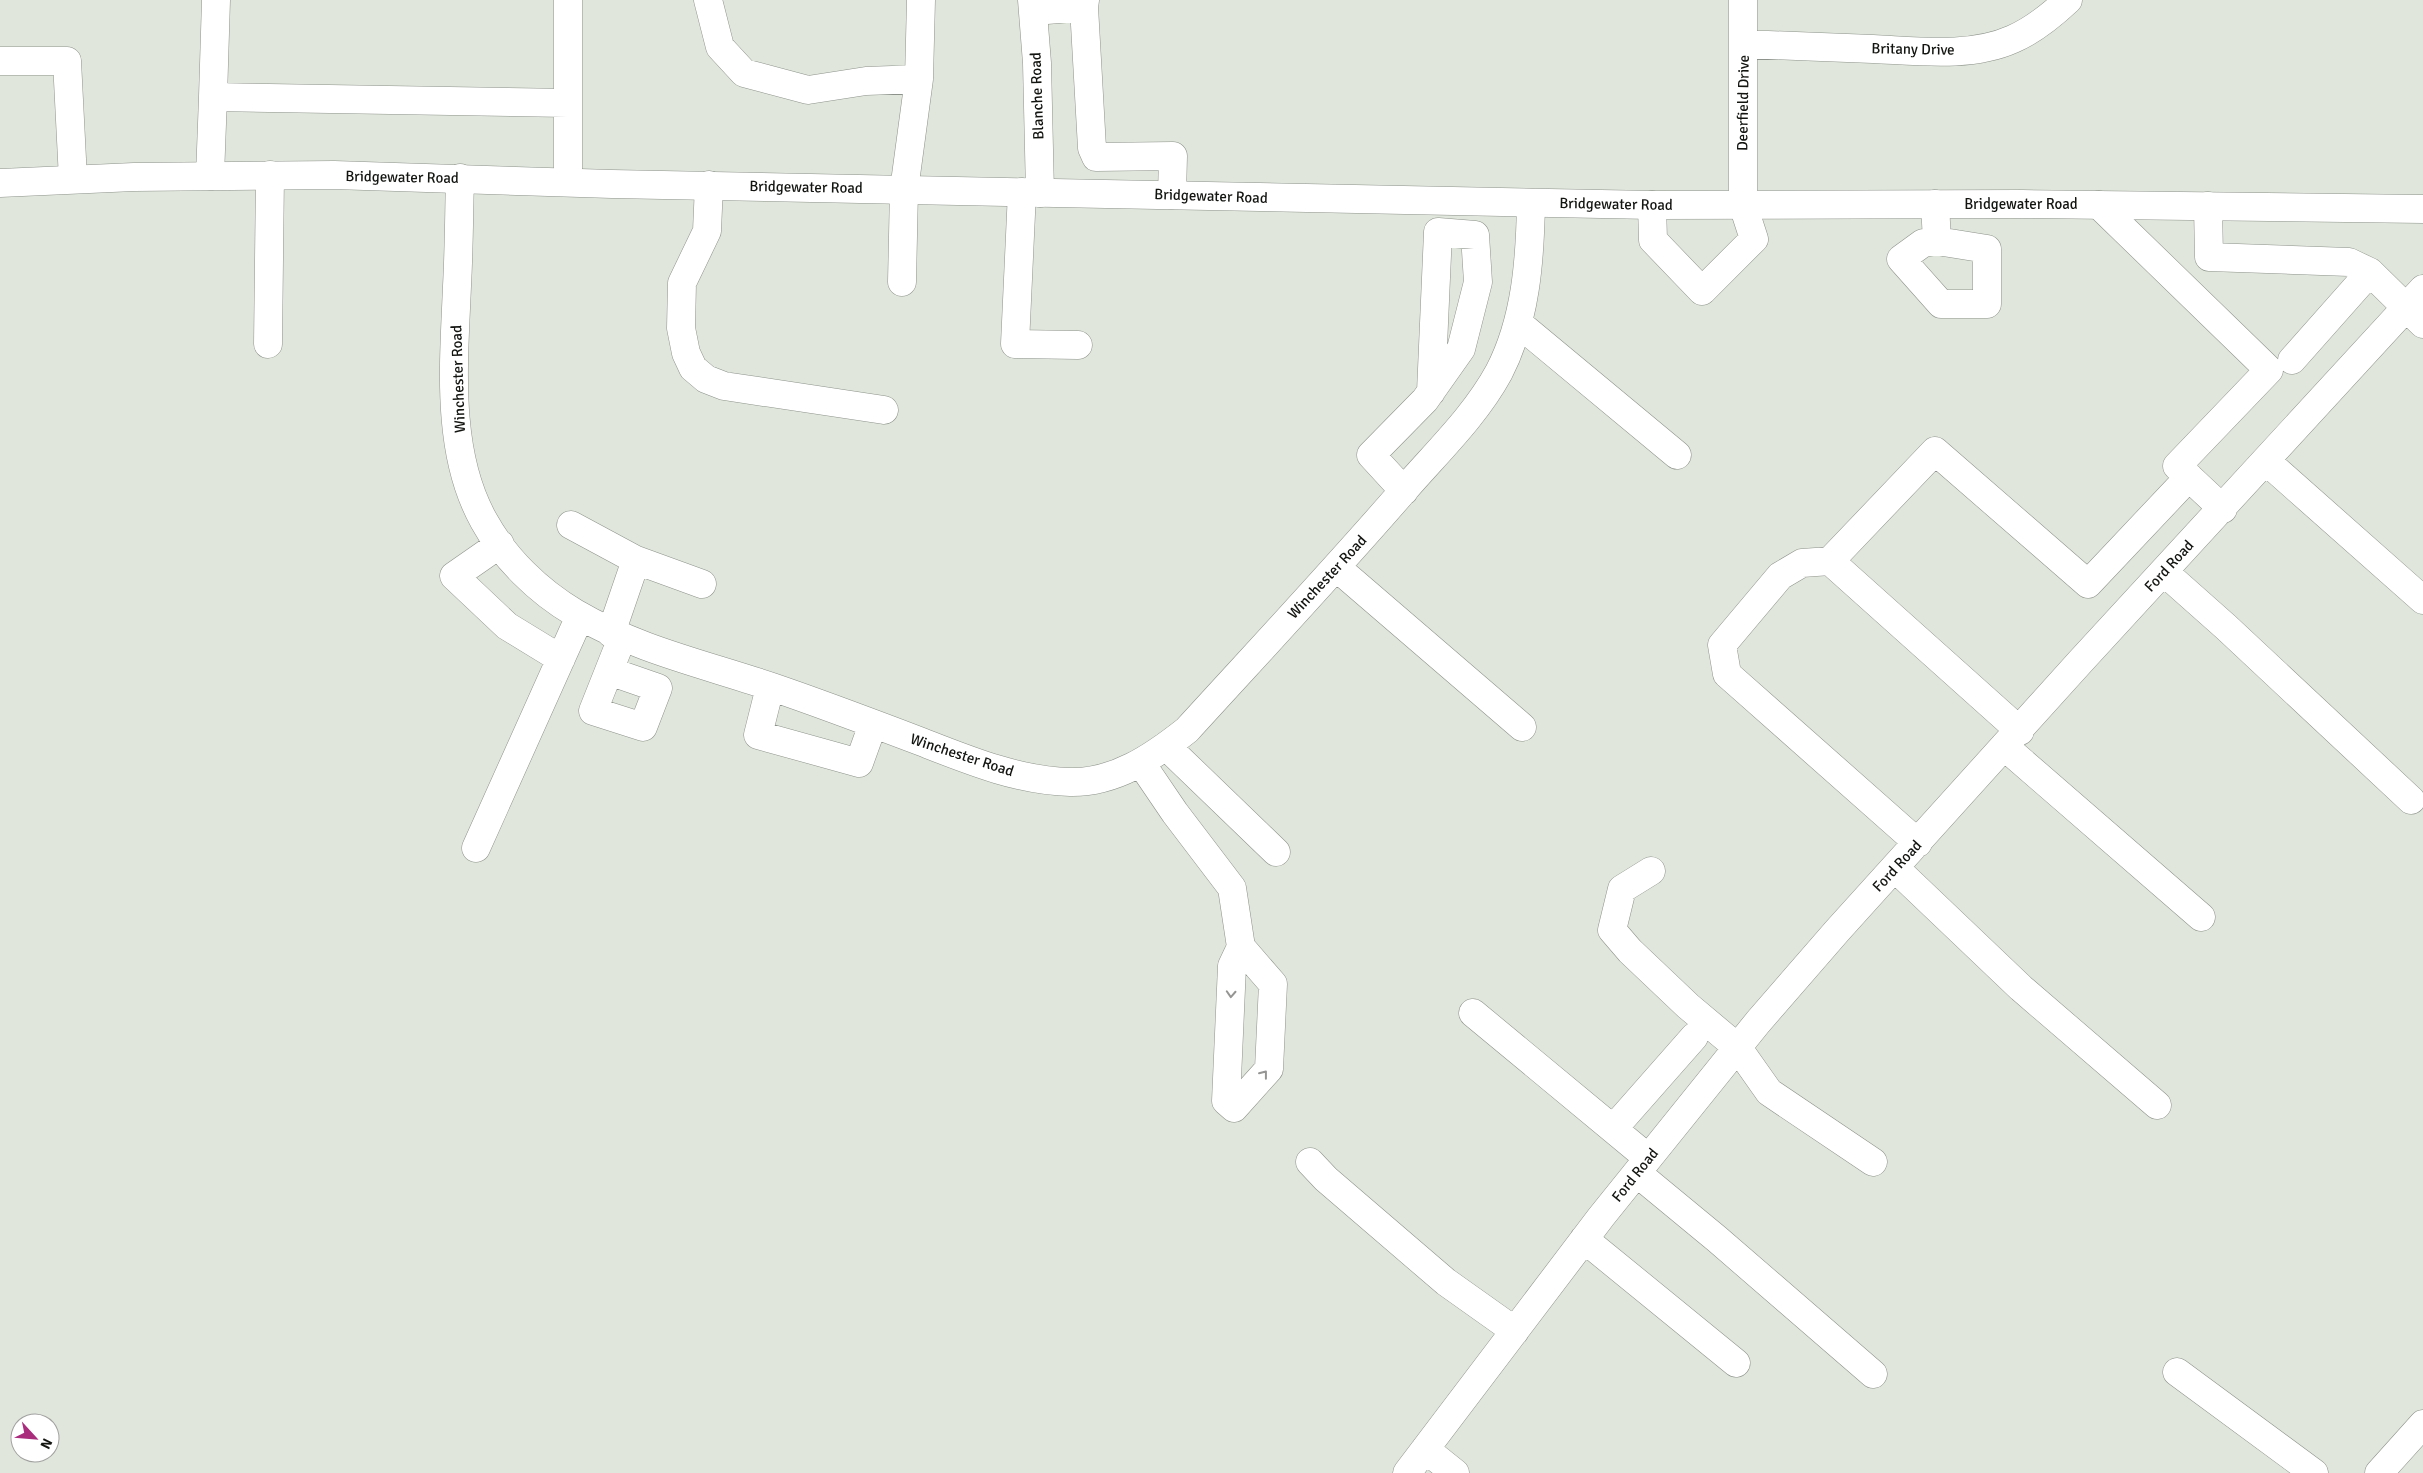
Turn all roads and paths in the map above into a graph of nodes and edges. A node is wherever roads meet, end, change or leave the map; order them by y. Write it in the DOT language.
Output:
graph roads {
  1 [pos="216,0"];
  2 [pos="568,0"];
  3 [pos="708,0"];
  4 [pos="921,0"];
  5 [pos="1744,0"];
  6 [pos="2068,0"];
  7 [pos="1085,3"];
  8 [pos="1033,6"];
  9 [pos="1744,44"];
  10 [pos="0,61"];
  11 [pos="919,79"];
  12 [pos="213,97"];
  13 [pos="568,104"];
  14 [pos="210,176"];
  15 [pos="270,176"];
  16 [pos="460,178"];
  17 [pos="73,180"];
  18 [pos="0,182"];
  19 [pos="568,182"];
  20 [pos="709,185"];
  21 [pos="904,190"];
  22 [pos="1031,193"];
  23 [pos="1172,195"];
  24 [pos="1531,203"];
  25 [pos="1935,204"];
  26 [pos="1652,205"];
  27 [pos="1743,205"];
  28 [pos="2099,205"];
  29 [pos="2208,206"];
  30 [pos="2423,209"];
  31 [pos="1938,241"];
  32 [pos="2370,272"];
  33 [pos="902,282"];
  34 [pos="2417,307"];
  35 [pos="1518,323"];
  36 [pos="268,344"];
  37 [pos="1078,346"];
  38 [pos="2292,360"];
  39 [pos="1430,392"];
  40 [pos="884,410"];
  41 [pos="1677,455"];
  42 [pos="2266,461"];
  43 [pos="2189,477"];
  44 [pos="1404,491"];
  45 [pos="2223,509"];
  46 [pos="571,524"];
  47 [pos="500,544"];
  48 [pos="636,560"];
  49 [pos="1830,562"];
  50 [pos="1336,567"];
  51 [pos="2164,572"];
  52 [pos="702,584"];
  53 [pos="2423,600"];
  54 [pos="580,616"];
  55 [pos="617,635"];
  56 [pos="561,659"];
  57 [pos="609,671"];
  58 [pos="770,687"];
  59 [pos="873,724"];
  60 [pos="1522,727"];
  61 [pos="2012,739"];
  62 [pos="1166,746"];
  63 [pos="1141,763"];
  64 [pos="2411,800"];
  65 [pos="1918,843"];
  66 [pos="476,848"];
  67 [pos="1276,852"];
  68 [pos="1895,868"];
  69 [pos="1651,871"];
  70 [pos="2201,917"];
  71 [pos="1240,947"];
  72 [pos="1473,1013"];
  73 [pos="1694,1037"];
  74 [pos="1738,1048"];
  75 [pos="2157,1105"];
  76 [pos="1613,1129"];
  77 [pos="1310,1162"];
  78 [pos="1873,1162"];
  79 [pos="1642,1165"];
  80 [pos="1584,1240"];
  81 [pos="1514,1331"];
  82 [pos="1736,1363"];
  83 [pos="2177,1372"];
  84 [pos="1873,1374"];
  85 [pos="2423,1424"];
  86 [pos="1425,1449"];
  87 [pos="1407,1473"];
  88 [pos="1455,1473"];
  89 [pos="2314,1473"];
  90 [pos="2380,1473"];
  1 -- 12 [label="street"];
  2 -- 13 [label="street"];
  3 -- 11 [label="street"];
  4 -- 11 [label="street"];
  5 -- 9 [label="street, Deerfield Drive"];
  6 -- 9 [label="street, Britany Drive"];
  7 -- 8 [label="street"];
  7 -- 23 [label="street"];
  8 -- 22 [label="street, Blanche Road"];
  9 -- 27 [label="street, Deerfield Drive"];
  10 -- 17 [label="street"];
  11 -- 21 [label="street"];
  12 -- 13 [label="street"];
  12 -- 14 [label="street"];
  13 -- 19 [label="street"];
  14 -- 15 [label="street, Bridgewater Road"];
  14 -- 17 [label="street, Bridgewater Road"];
  15 -- 16 [label="street, Bridgewater Road"];
  15 -- 36 [label="street"];
  16 -- 19 [label="street, Bridgewater Road"];
  16 -- 47 [label="street, Winchester Road"];
  17 -- 18 [label="street, Bridgewater Road"];
  19 -- 20 [label="street, Bridgewater Road"];
  20 -- 21 [label="street, Bridgewater Road"];
  20 -- 40 [label="street"];
  21 -- 22 [label="street, Bridgewater Road"];
  21 -- 33 [label="street"];
  22 -- 23 [label="street, Bridgewater Road"];
  22 -- 37 [label="street, Blanche Road"];
  23 -- 24 [label="street, Bridgewater Road"];
  24 -- 26 [label="street, Bridgewater Road"];
  24 -- 35 [label="street, Winchester Road"];
  25 -- 27 [label="street, Bridgewater Road"];
  25 -- 28 [label="street, Bridgewater Road"];
  25 -- 31 [label="street"];
  26 -- 27 [label="street, Bridgewater Road"];
  26 -- 27 [label="street, Deerfield Drive"];
  28 -- 29 [label="street, Bridgewater Road"];
  28 -- 43 [label="street"];
  29 -- 30 [label="street, Bridgewater Road"];
  29 -- 32 [label="street"];
  32 -- 34 [label="street"];
  32 -- 38 [label="street"];
  34 -- 42 [label="street, Ford Road"];
  35 -- 41 [label="street"];
  35 -- 44 [label="street, Winchester Road"];
  39 -- 39 [label="street"];
  39 -- 44 [label="street"];
  42 -- 45 [label="street, Ford Road"];
  42 -- 53 [label="street"];
  43 -- 45 [label="street"];
  43 -- 49 [label="street"];
  44 -- 50 [label="street, Winchester Road"];
  45 -- 51 [label="street, Ford Road"];
  46 -- 48 [label="street"];
  47 -- 54 [label="street, Winchester Road"];
  47 -- 56 [label="street"];
  48 -- 52 [label="street"];
  48 -- 55 [label="street"];
  49 -- 61 [label="street"];
  49 -- 65 [label="street"];
  50 -- 60 [label="street"];
  50 -- 62 [label="street, Winchester Road"];
  51 -- 61 [label="street, Ford Road"];
  51 -- 64 [label="street"];
  54 -- 55 [label="street, Winchester Road"];
  54 -- 56 [label="street"];
  55 -- 57 [label="street"];
  55 -- 58 [label="street, Winchester Road"];
  56 -- 66 [label="street"];
  58 -- 59 [label="street, Winchester Road"];
  58 -- 59 [label="street"];
  59 -- 63 [label="street, Winchester Road"];
  61 -- 65 [label="street, Ford Road"];
  61 -- 70 [label="street"];
  62 -- 63 [label="street, Winchester Road"];
  62 -- 67 [label="street"];
  63 -- 71 [label="street"];
  65 -- 68 [label="street, Ford Road"];
  68 -- 74 [label="street, Ford Road"];
  68 -- 75 [label="street"];
  69 -- 74 [label="street"];
  71 -- 71 [label="street, one-way"];
  72 -- 76 [label="street"];
  73 -- 76 [label="street"];
  74 -- 78 [label="street"];
  74 -- 79 [label="street, Ford Road"];
  76 -- 79 [label="street"];
  77 -- 81 [label="street"];
  79 -- 80 [label="street, Ford Road"];
  79 -- 84 [label="street"];
  80 -- 81 [label="street, Ford Road"];
  80 -- 82 [label="street"];
  81 -- 86 [label="street, Ford Road"];
  83 -- 89 [label="street"];
  85 -- 90 [label="street"];
  86 -- 87 [label="street, Ford Road"];
  86 -- 88 [label="street"];
}
